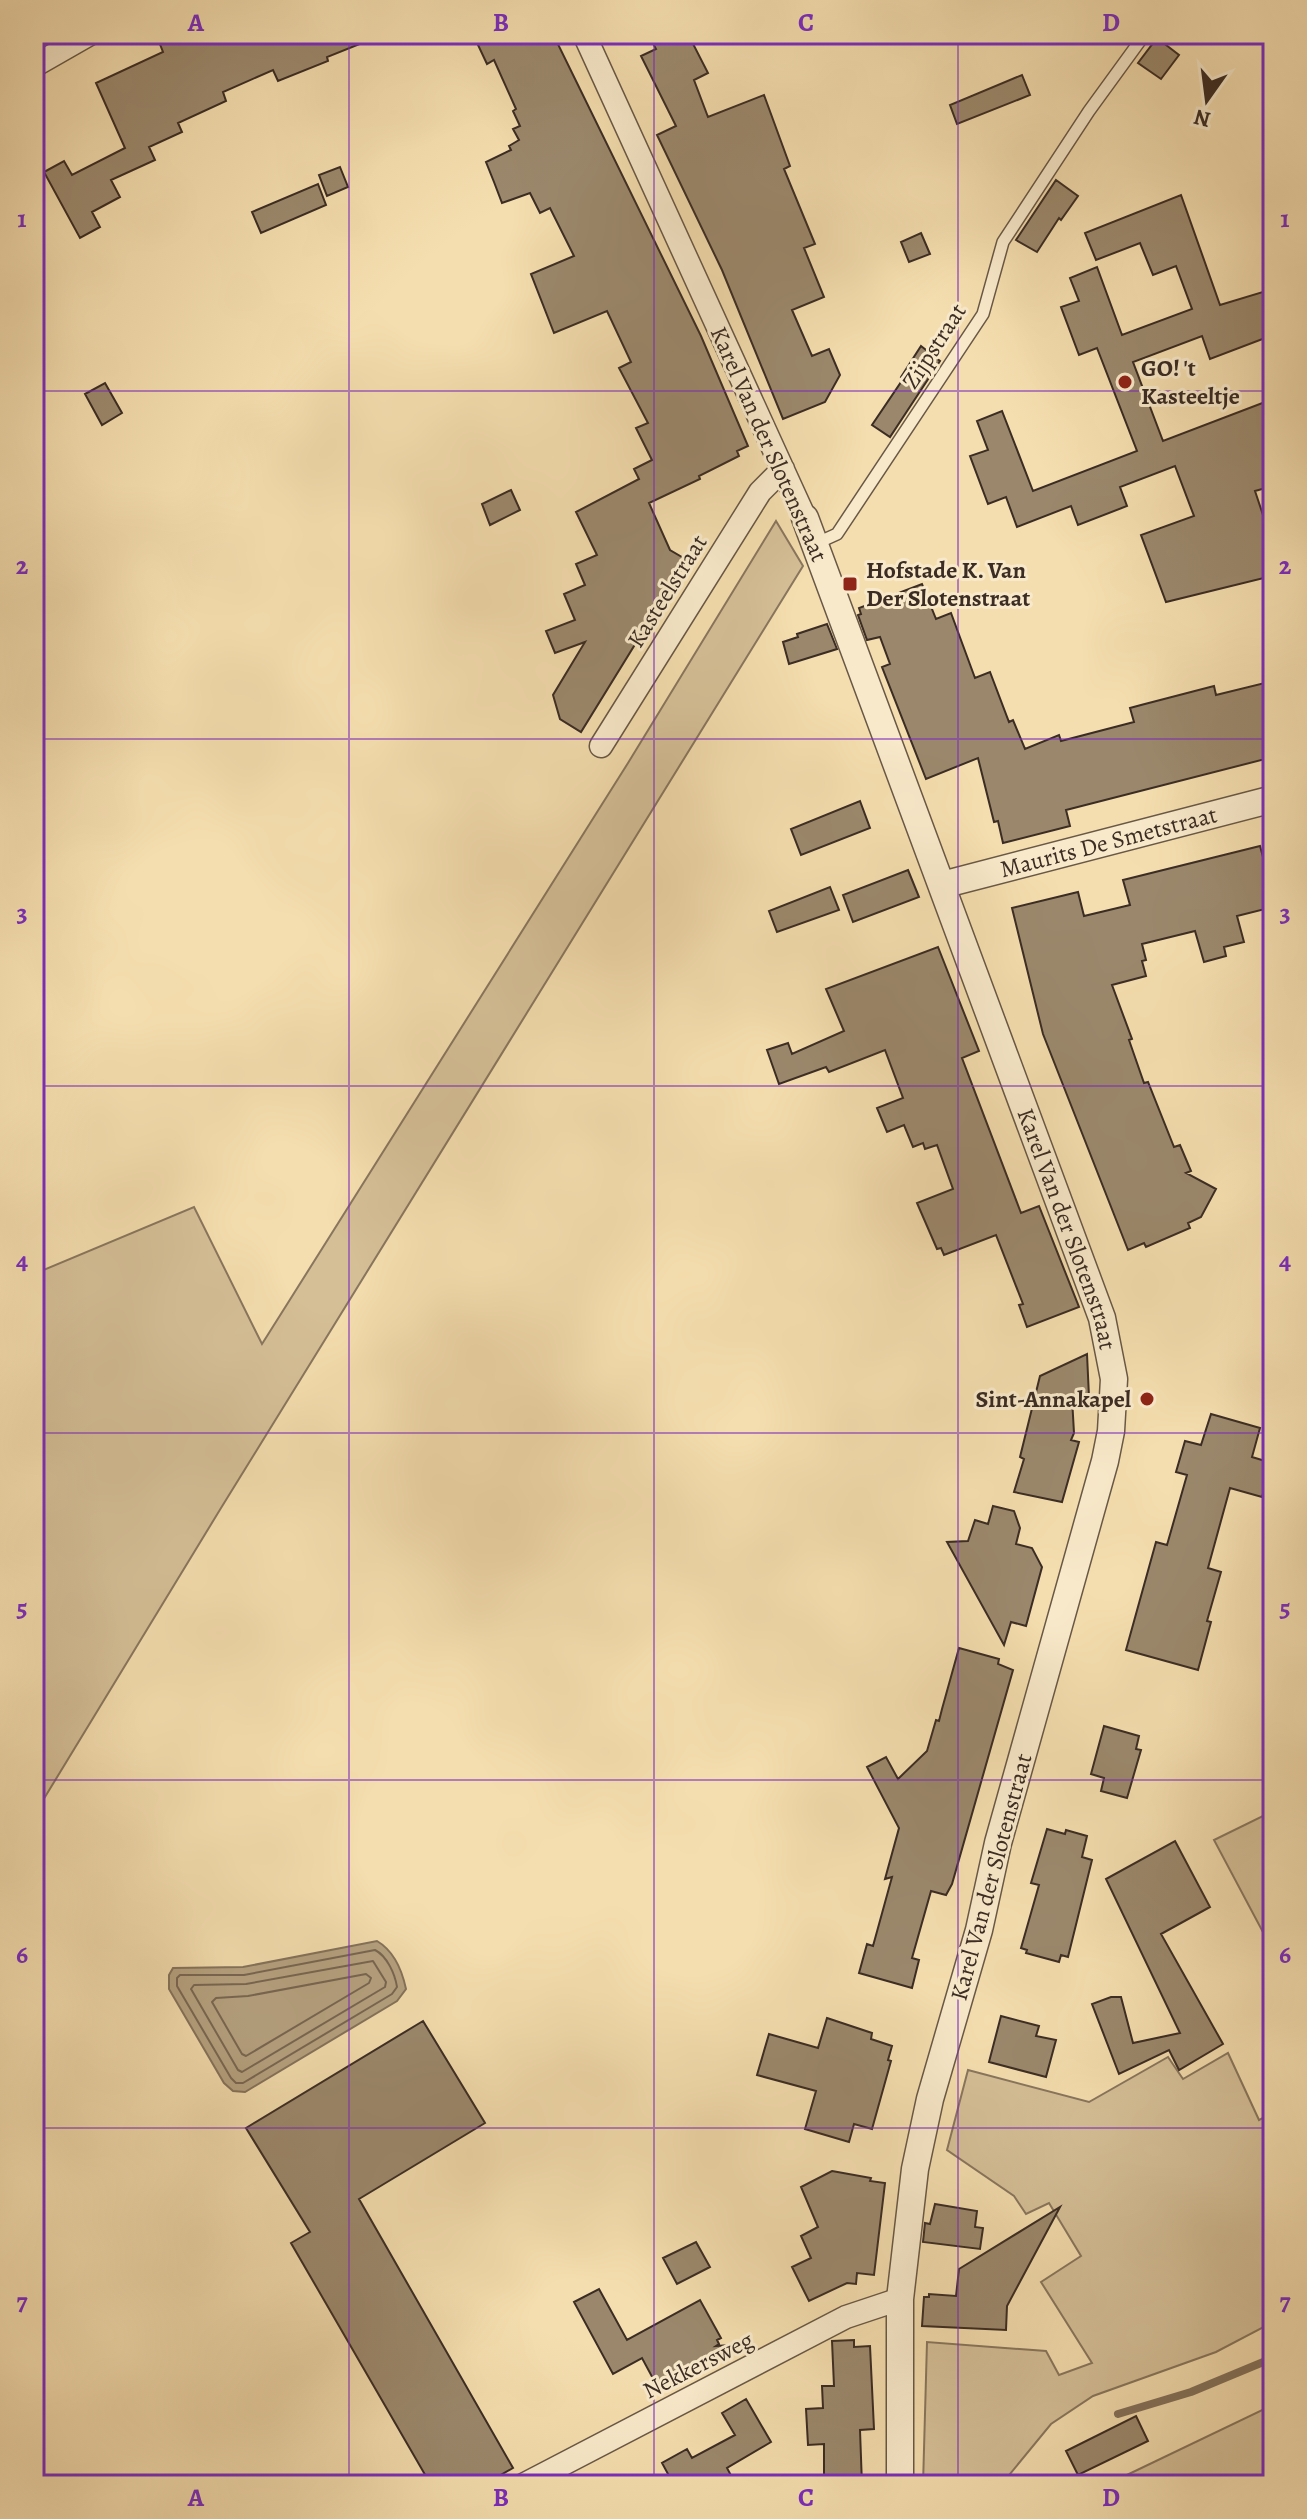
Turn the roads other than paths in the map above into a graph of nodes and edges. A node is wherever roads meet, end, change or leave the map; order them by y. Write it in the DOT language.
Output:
graph roads {
  1 [pos="90,34"];
  2 [pos="584,34"];
  3 [pos="1145,34"];
  4 [pos="34,66"];
  5 [pos="783,469"];
  6 [pos="805,518"];
  7 [pos="815,544"];
  8 [pos="601,746"];
  9 [pos="1273,799"];
  10 [pos="942,885"];
  11 [pos="900,2299"];
  12 [pos="523,2485"];
  13 [pos="900,2485"];
  1 -- 4 [label="street"];
  2 -- 5 [label="street, Karel Van der Slotenstraat"];
  3 -- 7 [label="lane, Zijpstraat"];
  5 -- 6 [label="street, Karel Van der Slotenstraat"];
  5 -- 8 [label="street, Kasteelstraat"];
  6 -- 7 [label="street, Karel Van der Slotenstraat"];
  7 -- 10 [label="street, Karel Van der Slotenstraat"];
  9 -- 10 [label="street, Maurits De Smetstraat"];
  10 -- 11 [label="street, Karel Van der Slotenstraat"];
  11 -- 12 [label="street, Nekkersweg"];
  11 -- 13 [label="street, Karel Van der Slotenstraat"];
}
